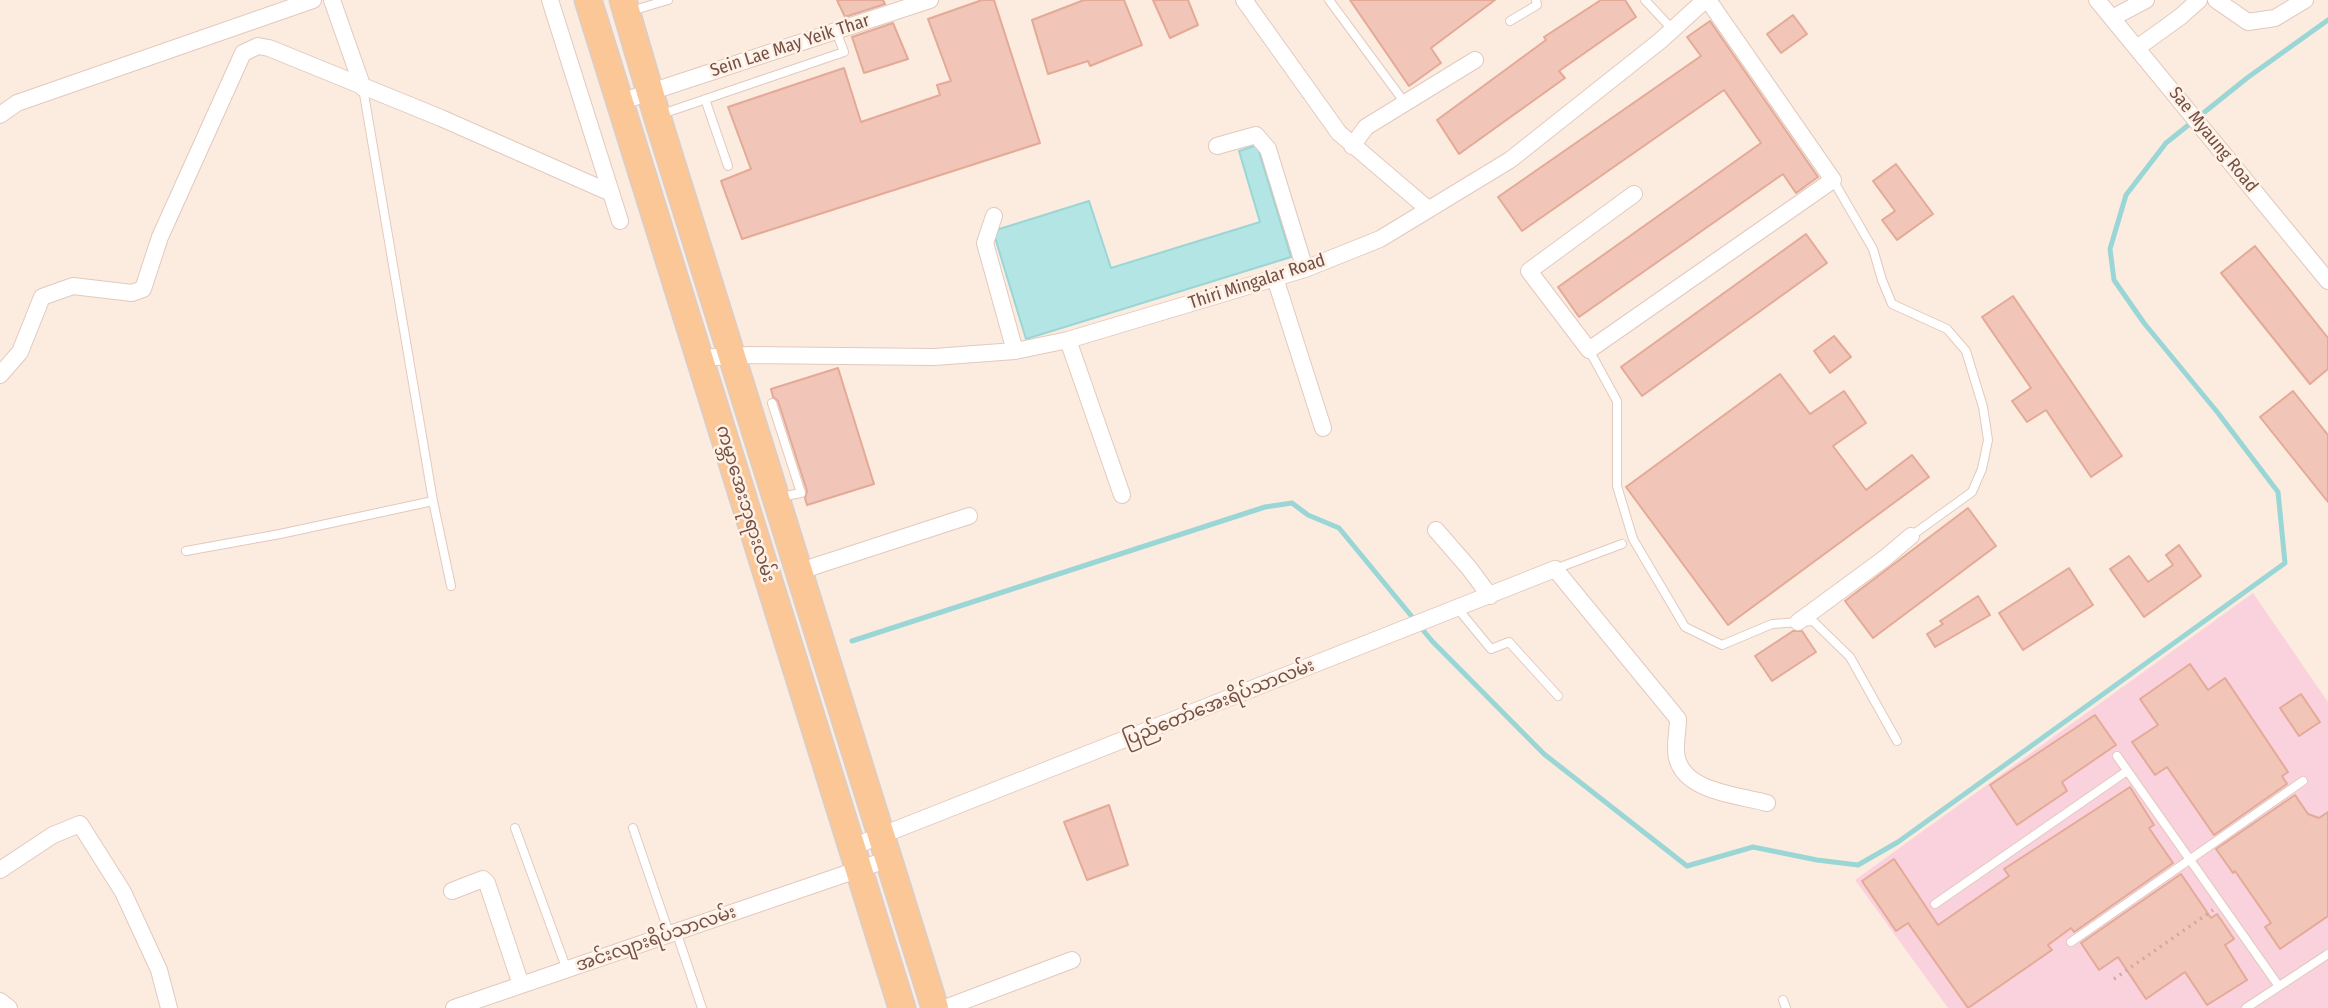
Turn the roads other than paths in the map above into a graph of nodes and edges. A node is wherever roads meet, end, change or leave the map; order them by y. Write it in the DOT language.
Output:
graph roads {
  1 [pos="313,0"];
  2 [pos="332,0"];
  3 [pos="550,0"];
  4 [pos="588,0"];
  5 [pos="668,0"];
  6 [pos="930,0"];
  7 [pos="1244,0"];
  8 [pos="1329,0"];
  9 [pos="1536,0"];
  10 [pos="1645,0"];
  11 [pos="1706,0"];
  12 [pos="2097,0"];
  13 [pos="2146,0"];
  14 [pos="2199,0"];
  15 [pos="2216,0"];
  16 [pos="2305,0"];
  17 [pos="625,6"];
  18 [pos="2112,18"];
  19 [pos="1510,21"];
  20 [pos="1672,29"];
  21 [pos="836,31"];
  22 [pos="2137,48"];
  23 [pos="1475,60"];
  24 [pos="363,88"];
  25 [pos="705,99"];
  26 [pos="620,102"];
  27 [pos="1405,103"];
  28 [pos="653,104"];
  29 [pos="0,115"];
  30 [pos="1217,146"];
  31 [pos="1352,146"];
  32 [pos="728,166"];
  33 [pos="1833,180"];
  34 [pos="611,193"];
  35 [pos="1634,194"];
  36 [pos="1429,209"];
  37 [pos="994,216"];
  38 [pos="620,221"];
  39 [pos="1305,269"];
  40 [pos="1275,278"];
  41 [pos="2328,281"];
  42 [pos="1068,340"];
  43 [pos="1015,351"];
  44 [pos="1589,351"];
  45 [pos="733,356"];
  46 [pos="700,358"];
  47 [pos="0,375"];
  48 [pos="772,403"];
  49 [pos="1323,428"];
  50 [pos="1122,495"];
  51 [pos="777,498"];
  52 [pos="433,501"];
  53 [pos="969,516"];
  54 [pos="1436,530"];
  55 [pos="1911,536"];
  56 [pos="1622,544"];
  57 [pos="186,551"];
  58 [pos="1555,569"];
  59 [pos="800,571"];
  60 [pos="451,586"];
  61 [pos="1490,596"];
  62 [pos="1458,609"];
  63 [pos="1798,622"];
  64 [pos="1558,696"];
  65 [pos="1898,741"];
  66 [pos="2117,756"];
  67 [pos="2127,771"];
  68 [pos="2303,781"];
  69 [pos="1767,803"];
  70 [pos="515,828"];
  71 [pos="633,828"];
  72 [pos="885,847"];
  73 [pos="855,858"];
  74 [pos="2190,860"];
  75 [pos="0,870"];
  76 [pos="452,891"];
  77 [pos="1935,904"];
  78 [pos="673,932"];
  79 [pos="2071,942"];
  80 [pos="2328,954"];
  81 [pos="1072,960"];
  82 [pos="567,970"];
  83 [pos="521,985"];
  84 [pos="2278,985"];
  85 [pos="0,1001"];
  86 [pos="459,1007"];
  87 [pos="9,1008"];
  88 [pos="169,1008"];
  89 [pos="702,1008"];
  90 [pos="902,1008"];
  91 [pos="935,1008"];
  92 [pos="945,1008"];
  93 [pos="2246,1008"];
  1 -- 29 [label="street"];
  2 -- 24 [label="street"];
  3 -- 34 [label="street"];
  4 -- 26 [label="main road, ကမ္ဘာအေးဘုရားလမ်း"];
  5 -- 17 [label="lane"];
  6 -- 21 [label="street, Sein Lae May Yeik Thar"];
  7 -- 31 [label="street"];
  8 -- 27 [label="lane"];
  9 -- 19 [label="lane"];
  10 -- 20 [label="lane"];
  11 -- 20 [label="street, Thiri Mingalar Road"];
  11 -- 33 [label="street"];
  12 -- 18 [label="street, Sae Myaung Road"];
  13 -- 18 [label="street"];
  14 -- 22 [label="street"];
  15 -- 16 [label="street"];
  17 -- 28 [label="main road, ကမ္ဘာအေးဘုရားလမ်း"];
  18 -- 22 [label="street, Sae Myaung Road"];
  20 -- 36 [label="street, Thiri Mingalar Road"];
  21 -- 25 [label="lane"];
  21 -- 28 [label="street, Sein Lae May Yeik Thar"];
  22 -- 41 [label="street, Sae Myaung Road"];
  23 -- 27 [label="street"];
  24 -- 34 [label="street"];
  24 -- 47 [label="street"];
  24 -- 52 [label="lane"];
  25 -- 28 [label="lane"];
  25 -- 32 [label="lane"];
  26 -- 28 [label="street, Sein Lae May Yeik Thar"];
  26 -- 46 [label="main road, ကမ္ဘာအေးဘုရားလမ်း"];
  27 -- 31 [label="street"];
  28 -- 45 [label="main road, ကမ္ဘာအေးဘုရားလမ်း"];
  30 -- 39 [label="street"];
  31 -- 36 [label="street"];
  33 -- 44 [label="street"];
  33 -- 55 [label="lane"];
  34 -- 38 [label="street"];
  35 -- 44 [label="street"];
  36 -- 39 [label="street, Thiri Mingalar Road"];
  37 -- 43 [label="street"];
  39 -- 40 [label="street, Thiri Mingalar Road"];
  40 -- 42 [label="street, Thiri Mingalar Road"];
  40 -- 49 [label="street"];
  42 -- 43 [label="street, Thiri Mingalar Road"];
  42 -- 50 [label="street"];
  43 -- 45 [label="street, Thiri Mingalar Road"];
  44 -- 63 [label="lane"];
  45 -- 46 [label="street, Thiri Mingalar Road"];
  45 -- 51 [label="main road, ကမ္ဘာအေးဘုရားလမ်း"];
  46 -- 73 [label="main road, ကမ္ဘာအေးဘုရားလမ်း"];
  48 -- 51 [label="lane"];
  51 -- 59 [label="main road, ကမ္ဘာအေးဘုရားလမ်း"];
  52 -- 57 [label="lane"];
  52 -- 60 [label="lane"];
  53 -- 59 [label="street"];
  54 -- 61 [label="street"];
  55 -- 63 [label="street"];
  56 -- 58 [label="lane"];
  58 -- 61 [label="street, ပြည်တော်အေးရိပ်သာလမ်း"];
  58 -- 69 [label="street"];
  59 -- 72 [label="main road, ကမ္ဘာအေးဘုရားလမ်း"];
  61 -- 62 [label="street, ပြည်တော်အေးရိပ်သာလမ်း"];
  62 -- 64 [label="lane"];
  62 -- 72 [label="street, ပြည်တော်အေးရိပ်သာလမ်း"];
  63 -- 65 [label="lane"];
  66 -- 67 [label="lane"];
  67 -- 74 [label="lane"];
  67 -- 77 [label="lane"];
  68 -- 74 [label="lane"];
  70 -- 82 [label="lane"];
  71 -- 78 [label="lane"];
  72 -- 73 [label="street"];
  72 -- 73 [label="street"];
  72 -- 91 [label="main road, ကမ္ဘာအေးဘုရားလမ်း"];
  73 -- 78 [label="street, အင်းလျားရိပ်သာလမ်း"];
  73 -- 90 [label="main road, ကမ္ဘာအေးဘုရားလမ်း"];
  74 -- 79 [label="lane"];
  74 -- 84 [label="lane"];
  75 -- 88 [label="street"];
  76 -- 83 [label="street"];
  78 -- 82 [label="street, အင်းလျားရိပ်သာလမ်း"];
  78 -- 89 [label="lane"];
  80 -- 84 [label="lane"];
  81 -- 92 [label="street"];
  82 -- 83 [label="street, အင်းလျားရိပ်သာလမ်း"];
  83 -- 86 [label="street, အင်းလျားရိပ်သာလမ်း"];
  84 -- 93 [label="lane"];
  85 -- 87 [label="street"];
}
